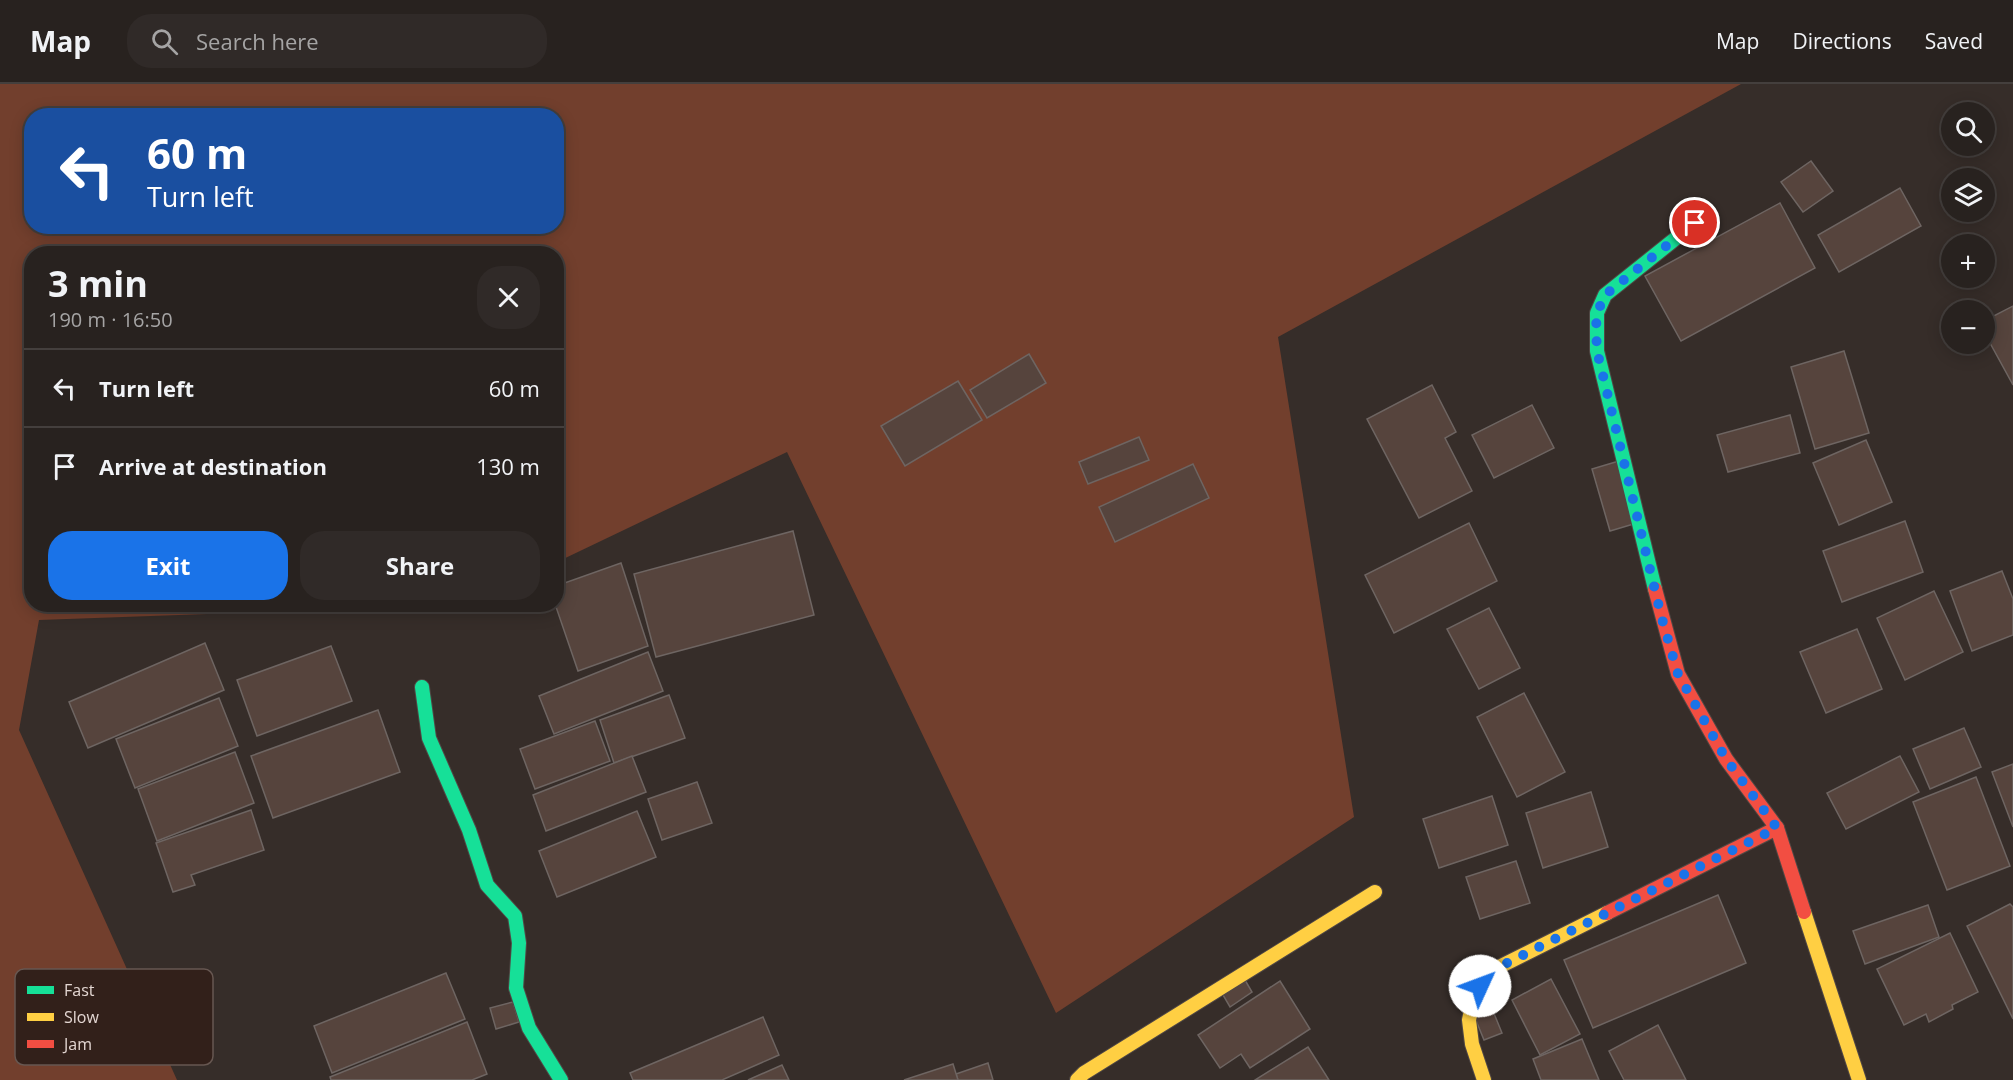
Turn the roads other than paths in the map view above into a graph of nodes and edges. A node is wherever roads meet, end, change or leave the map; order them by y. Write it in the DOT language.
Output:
graph roads {
  1 [pos="1695,223"];
  2 [pos="422,687"];
  3 [pos="1777,828"];
  4 [pos="1375,892"];
  5 [pos="561,1080"];
  6 [pos="1077,1080"];
  7 [pos="1484,1080"];
  8 [pos="1859,1080"];
  1 -- 3 [label="street"];
  2 -- 5 [label="street"];
  3 -- 7 [label="street"];
  3 -- 8 [label="street"];
  4 -- 6 [label="street"];
}
